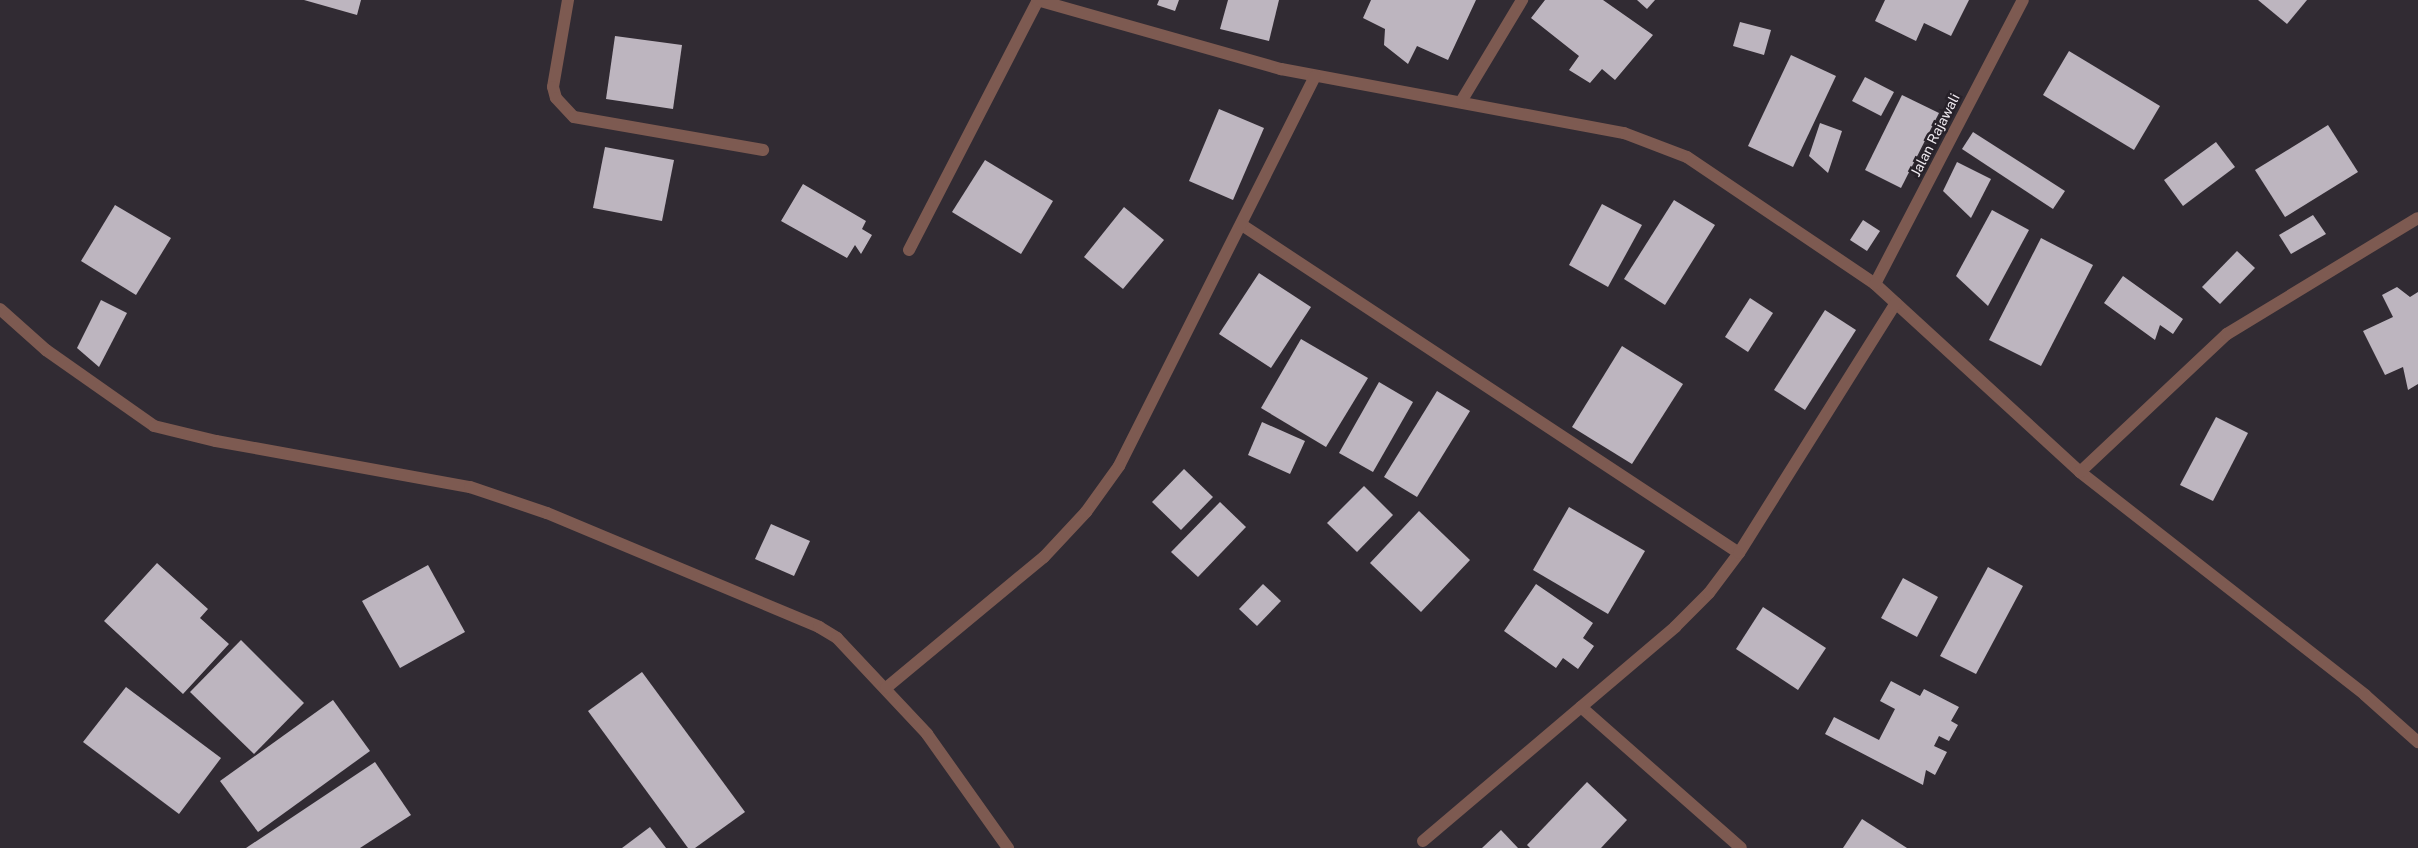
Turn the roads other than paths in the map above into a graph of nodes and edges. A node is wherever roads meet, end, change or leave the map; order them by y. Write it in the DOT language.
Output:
graph roads {
  1 [pos="568,0"];
  2 [pos="1038,0"];
  3 [pos="1522,0"];
  4 [pos="2023,0"];
  5 [pos="1315,76"];
  6 [pos="1462,100"];
  7 [pos="763,150"];
  8 [pos="2418,218"];
  9 [pos="1242,225"];
  10 [pos="908,250"];
  11 [pos="1875,284"];
  12 [pos="1896,303"];
  13 [pos="0,309"];
  14 [pos="2080,472"];
  15 [pos="1739,553"];
  16 [pos="886,688"];
  17 [pos="1581,707"];
  18 [pos="2418,742"];
  19 [pos="1422,841"];
  20 [pos="1008,848"];
  21 [pos="1741,848"];
  1 -- 7 [label="street"];
  2 -- 5 [label="street"];
  2 -- 10 [label="street"];
  3 -- 6 [label="street"];
  4 -- 11 [label="street, Jalan Rajawali"];
  5 -- 6 [label="street"];
  5 -- 9 [label="street"];
  6 -- 11 [label="street"];
  8 -- 14 [label="street"];
  9 -- 15 [label="street"];
  9 -- 16 [label="street"];
  11 -- 12 [label="street"];
  12 -- 14 [label="street"];
  12 -- 15 [label="street"];
  13 -- 16 [label="street"];
  14 -- 18 [label="street"];
  15 -- 17 [label="street"];
  16 -- 20 [label="street"];
  17 -- 19 [label="street"];
  17 -- 21 [label="street"];
}
